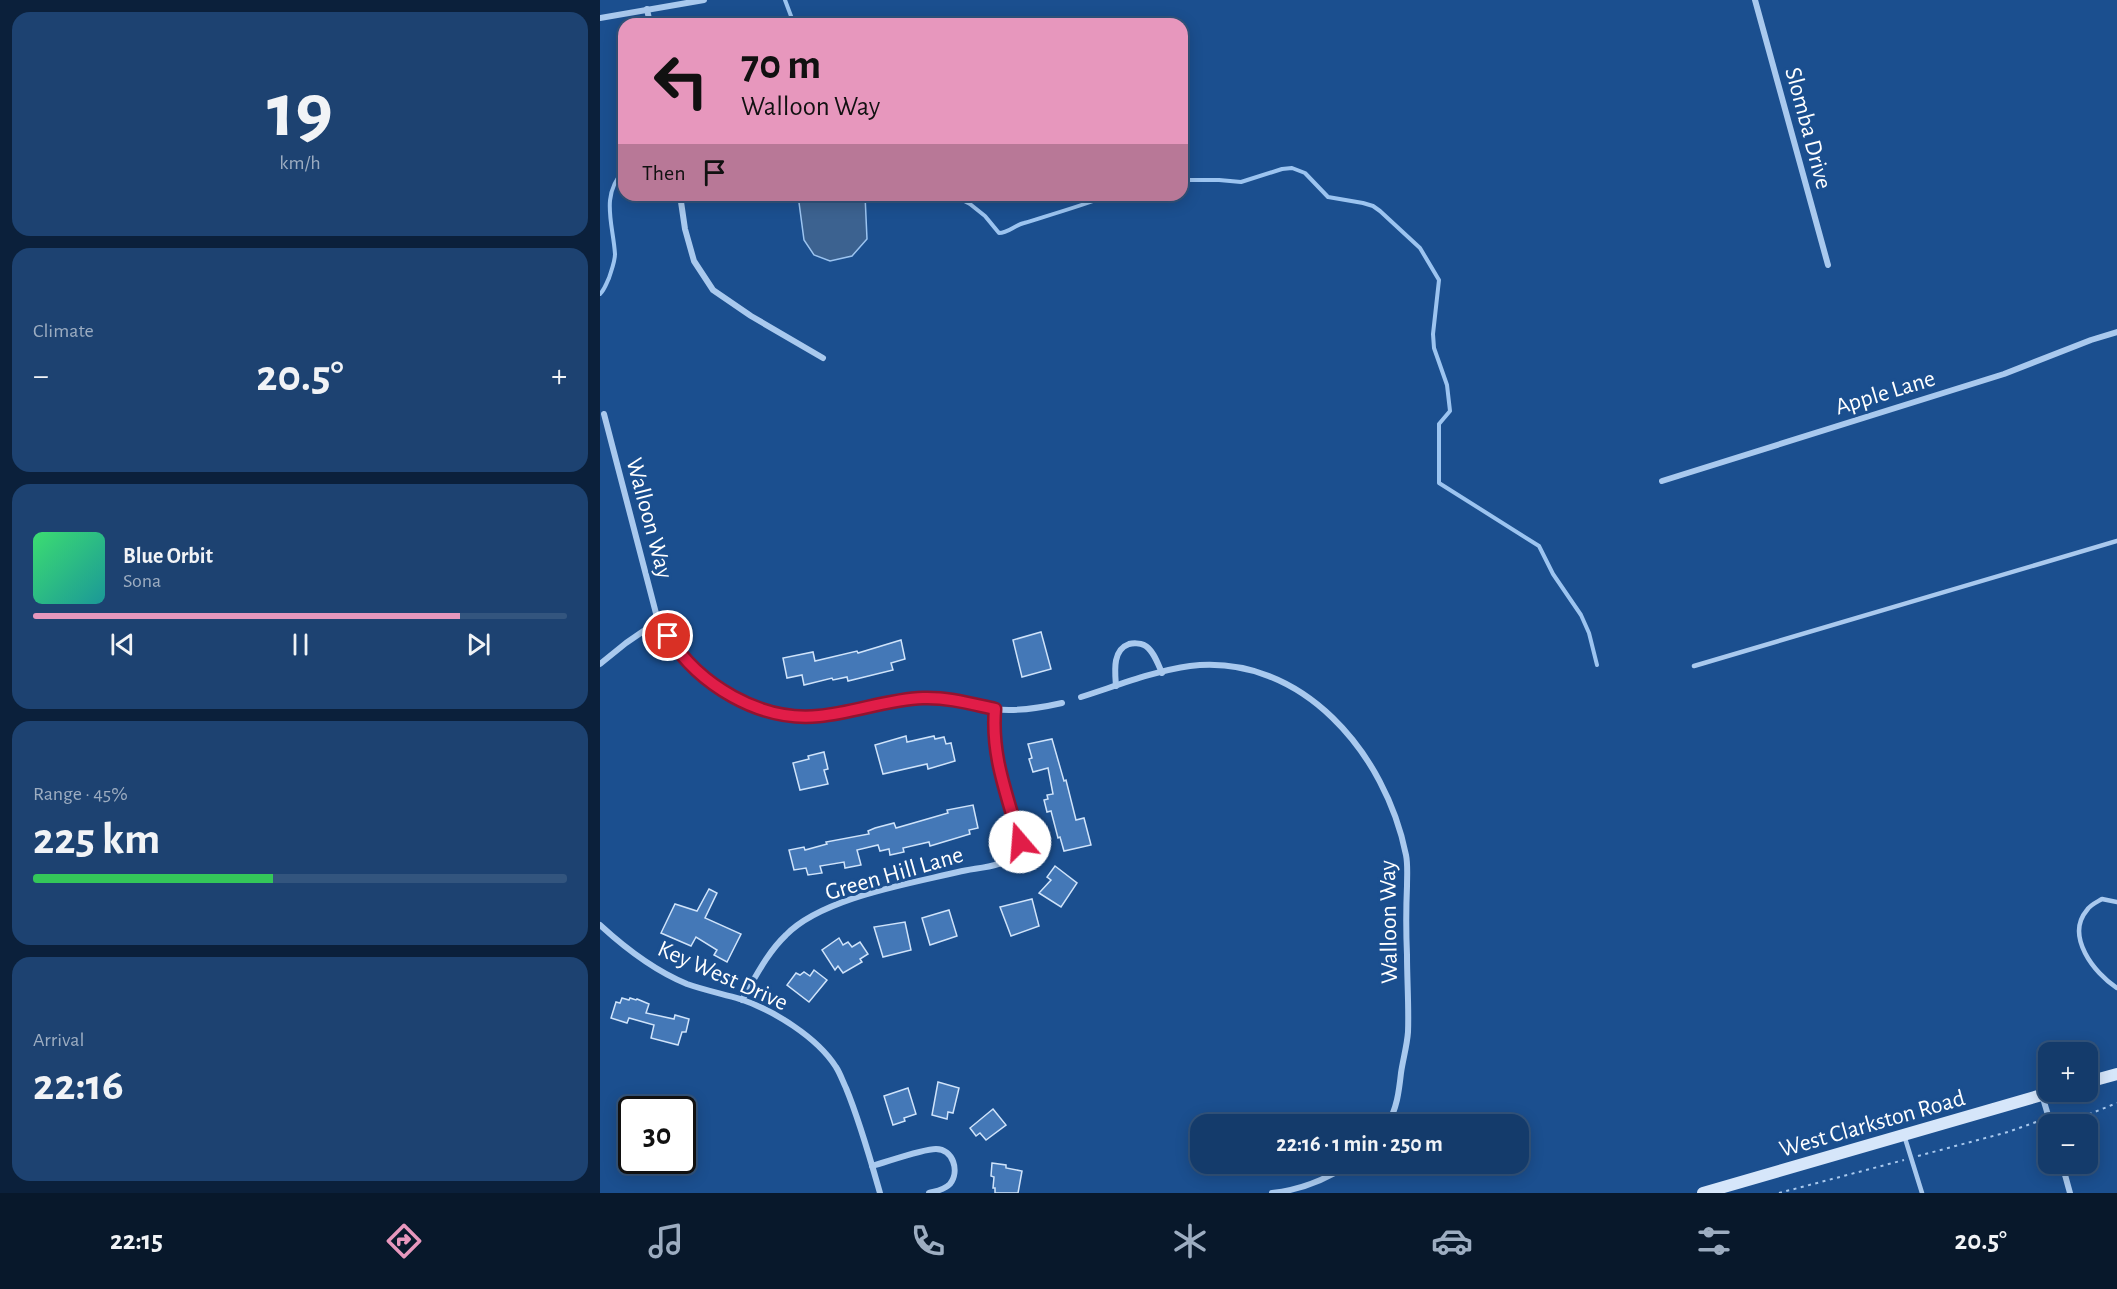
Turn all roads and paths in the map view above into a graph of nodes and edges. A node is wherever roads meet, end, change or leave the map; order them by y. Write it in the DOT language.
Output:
graph roads {
  1 [pos="704,0"];
  2 [pos="1755,0"];
  3 [pos="647,9"];
  4 [pos="600,18"];
  5 [pos="649,18"];
  6 [pos="681,201"];
  7 [pos="1828,265"];
  8 [pos="2117,332"];
  9 [pos="823,358"];
  10 [pos="603,414"];
  11 [pos="1662,481"];
  12 [pos="2117,541"];
  13 [pos="658,621"];
  14 [pos="600,664"];
  15 [pos="1694,666"];
  16 [pos="1162,673"];
  17 [pos="1116,686"];
  18 [pos="1081,697"];
  19 [pos="1062,703"];
  20 [pos="995,709"];
  21 [pos="2117,902"];
  22 [pos="600,925"];
  23 [pos="2117,988"];
  24 [pos="742,1000"];
  25 [pos="2117,1074"];
  26 [pos="2098,1079"];
  27 [pos="2038,1097"];
  28 [pos="2117,1103"];
  29 [pos="1392,1114"];
  30 [pos="2090,1114"];
  31 [pos="2038,1125"];
  32 [pos="1904,1135"];
  33 [pos="1911,1158"];
  34 [pos="872,1166"];
  35 [pos="1335,1174"];
  36 [pos="2065,1174"];
  37 [pos="1286,1192"];
  38 [pos="880,1193"];
  39 [pos="929,1193"];
  40 [pos="1272,1193"];
  41 [pos="1703,1193"];
  42 [pos="1779,1193"];
  43 [pos="1922,1193"];
  44 [pos="2070,1193"];
  1 -- 3 [label="street"];
  2 -- 7 [label="street, Slomba Drive"];
  3 -- 4 [label="street"];
  3 -- 5 [label="street"];
  6 -- 9 [label="street"];
  8 -- 11 [label="street, Apple Lane"];
  10 -- 13 [label="street, Walloon Way"];
  12 -- 15 [label="lane"];
  13 -- 14 [label="street"];
  13 -- 20 [label="street, Walloon Way"];
  16 -- 17 [label="street, Walloon Way"];
  16 -- 17 [label="street"];
  16 -- 29 [label="street, Walloon Way"];
  17 -- 18 [label="street, Walloon Way"];
  19 -- 20 [label="street, Walloon Way"];
  20 -- 24 [label="street, Green Hill Lane"];
  21 -- 23 [label="lane"];
  22 -- 24 [label="street, Key West Drive"];
  24 -- 34 [label="street, Key West Drive"];
  25 -- 26 [label="main road"];
  27 -- 32 [label="main road, West Clarkston Road"];
  28 -- 30 [label="path"];
  31 -- 33 [label="path"];
  32 -- 33 [label="lane"];
  32 -- 41 [label="main road, West Clarkston Road"];
  33 -- 42 [label="path"];
  33 -- 43 [label="lane"];
  34 -- 38 [label="street, Key West Drive"];
  34 -- 39 [label="street"];
  35 -- 37 [label="street"];
  36 -- 44 [label="street"];
  37 -- 40 [label="street"];
}
